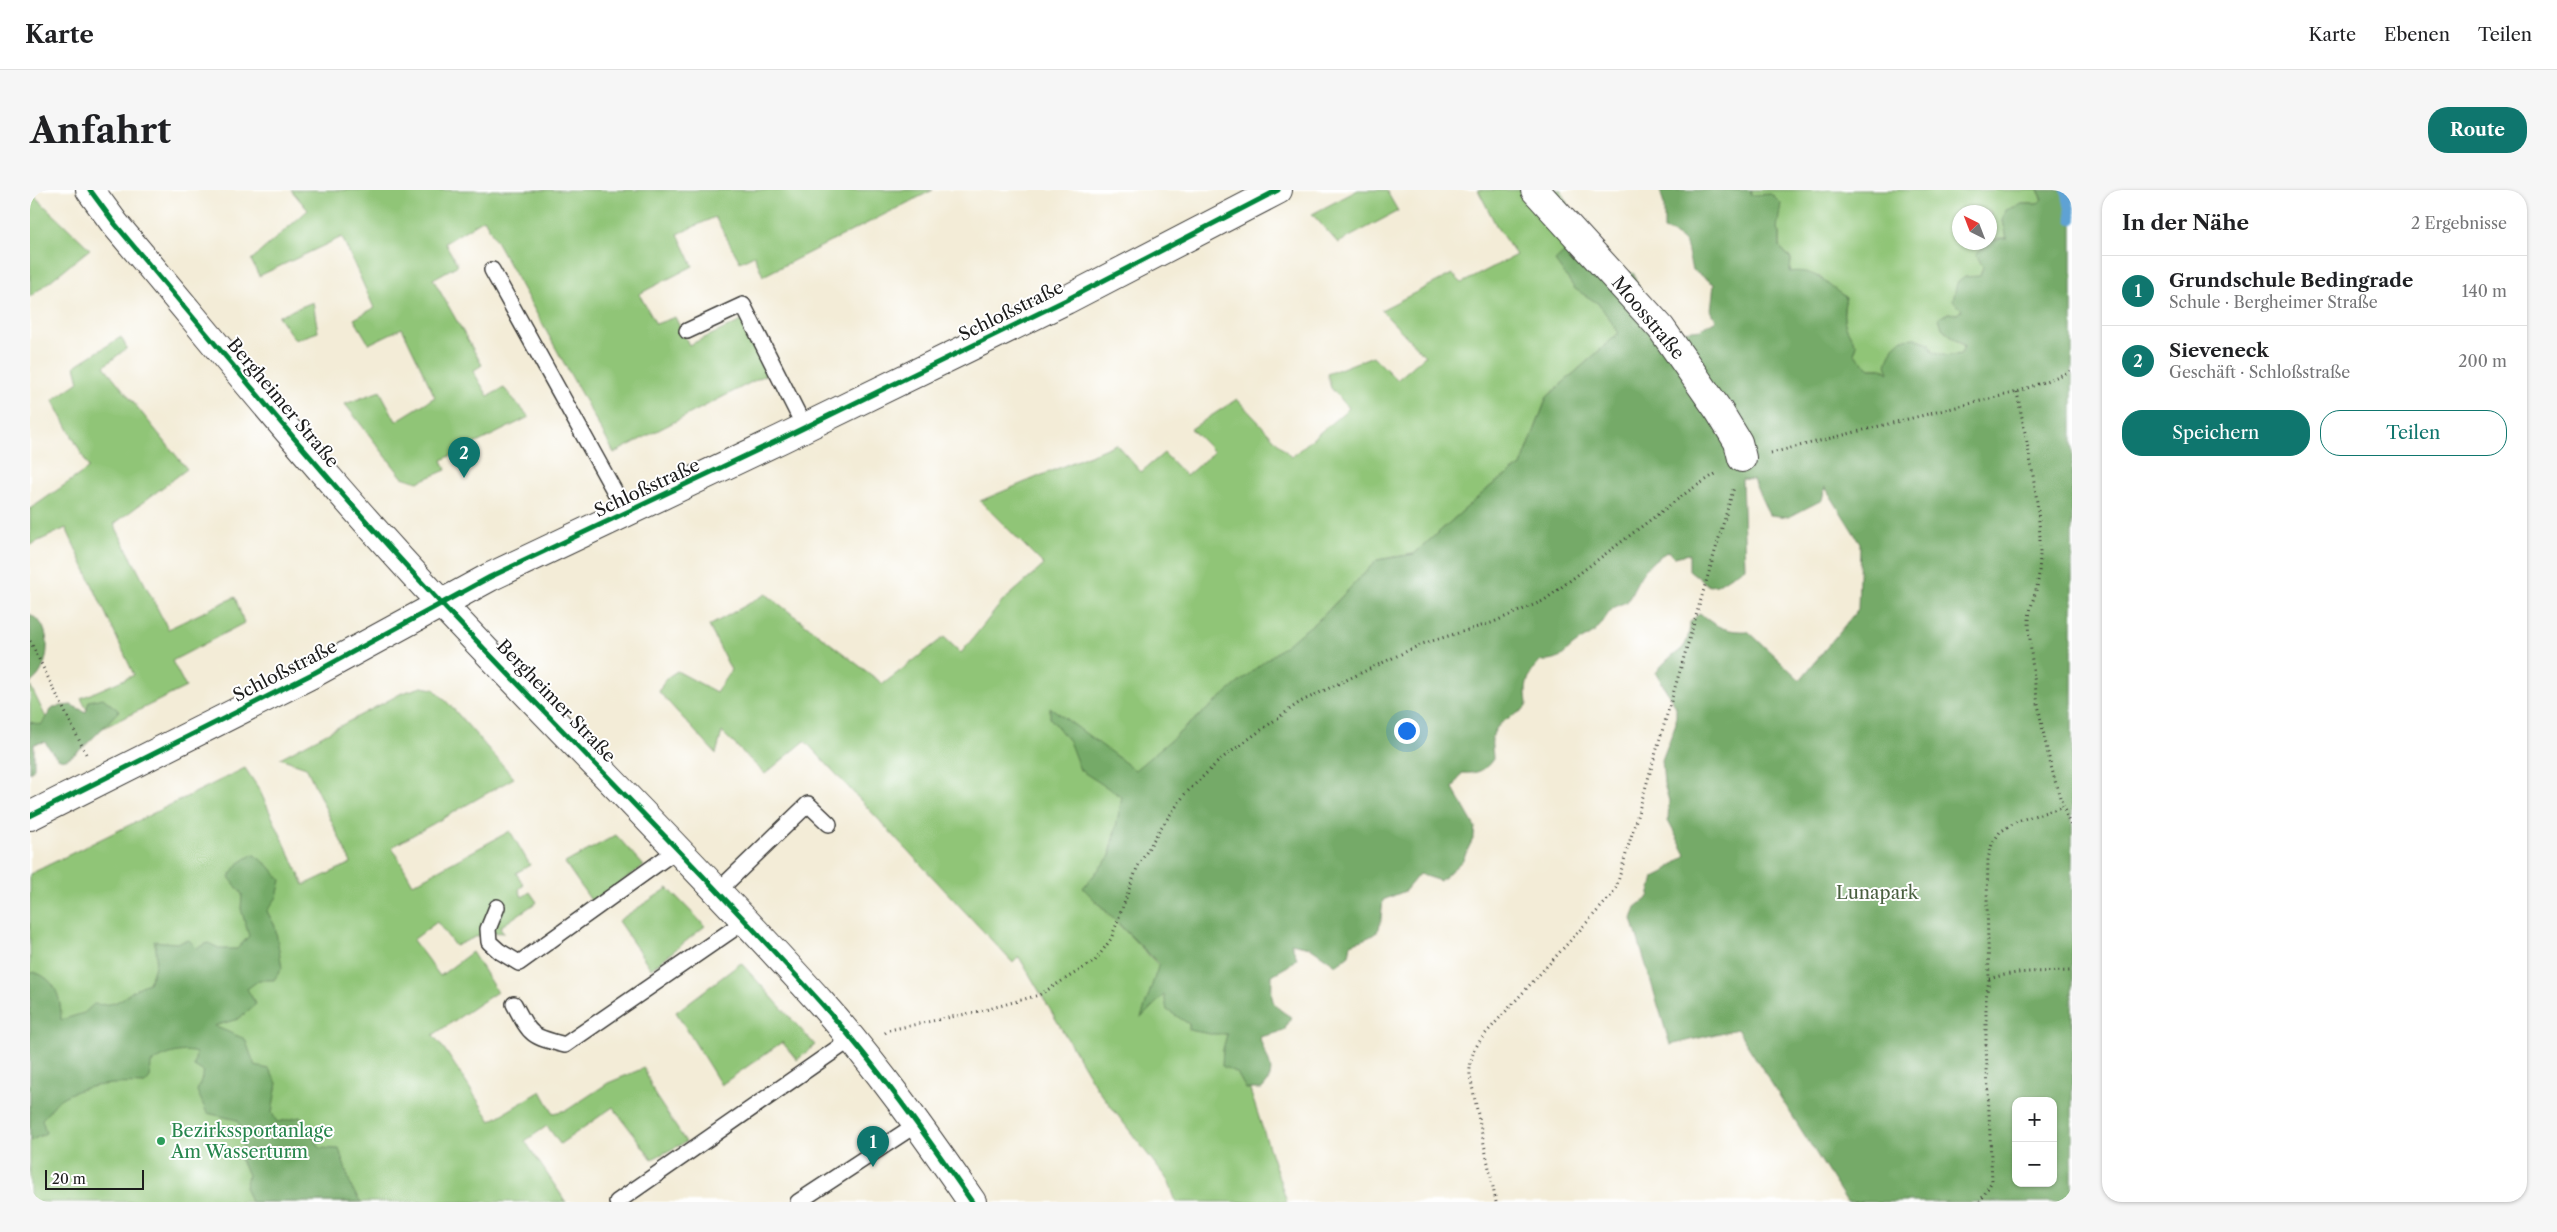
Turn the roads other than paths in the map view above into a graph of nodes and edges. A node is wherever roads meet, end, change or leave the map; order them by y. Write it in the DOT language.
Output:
graph roads {
  1 [pos="78,190"];
  2 [pos="90,190"];
  3 [pos="1278,190"];
  4 [pos="1535,190"];
  5 [pos="115,224"];
  6 [pos="492,270"];
  7 [pos="687,331"];
  8 [pos="805,428"];
  9 [pos="1742,458"];
  10 [pos="626,512"];
  11 [pos="441,603"];
  12 [pos="30,816"];
  13 [pos="829,824"];
  14 [pos="678,849"];
  15 [pos="717,892"];
  16 [pos="498,907"];
  17 [pos="745,922"];
  18 [pos="514,1004"];
  19 [pos="856,1046"];
  20 [pos="917,1124"];
  21 [pos="617,1202"];
  22 [pos="798,1202"];
  23 [pos="972,1202"];
  1 -- 5 [label="street, Bergheimer Straße"];
  2 -- 5 [label="street, Bergheimer Straße"];
  3 -- 8 [label="street, Schloßstraße"];
  4 -- 9 [label="street, Moosstraße"];
  5 -- 11 [label="street, Bergheimer Straße"];
  6 -- 10 [label="lane"];
  7 -- 8 [label="lane"];
  8 -- 10 [label="street, Schloßstraße"];
  10 -- 11 [label="street, Schloßstraße"];
  11 -- 12 [label="street, Schloßstraße"];
  11 -- 14 [label="street, Bergheimer Straße"];
  13 -- 15 [label="lane"];
  14 -- 15 [label="street, Bergheimer Straße"];
  14 -- 16 [label="lane"];
  15 -- 17 [label="street, Bergheimer Straße"];
  17 -- 18 [label="lane"];
  17 -- 19 [label="street, Bergheimer Straße"];
  19 -- 20 [label="street, Bergheimer Straße"];
  19 -- 21 [label="lane"];
  20 -- 22 [label="lane"];
  20 -- 23 [label="street, Bergheimer Straße"];
}
